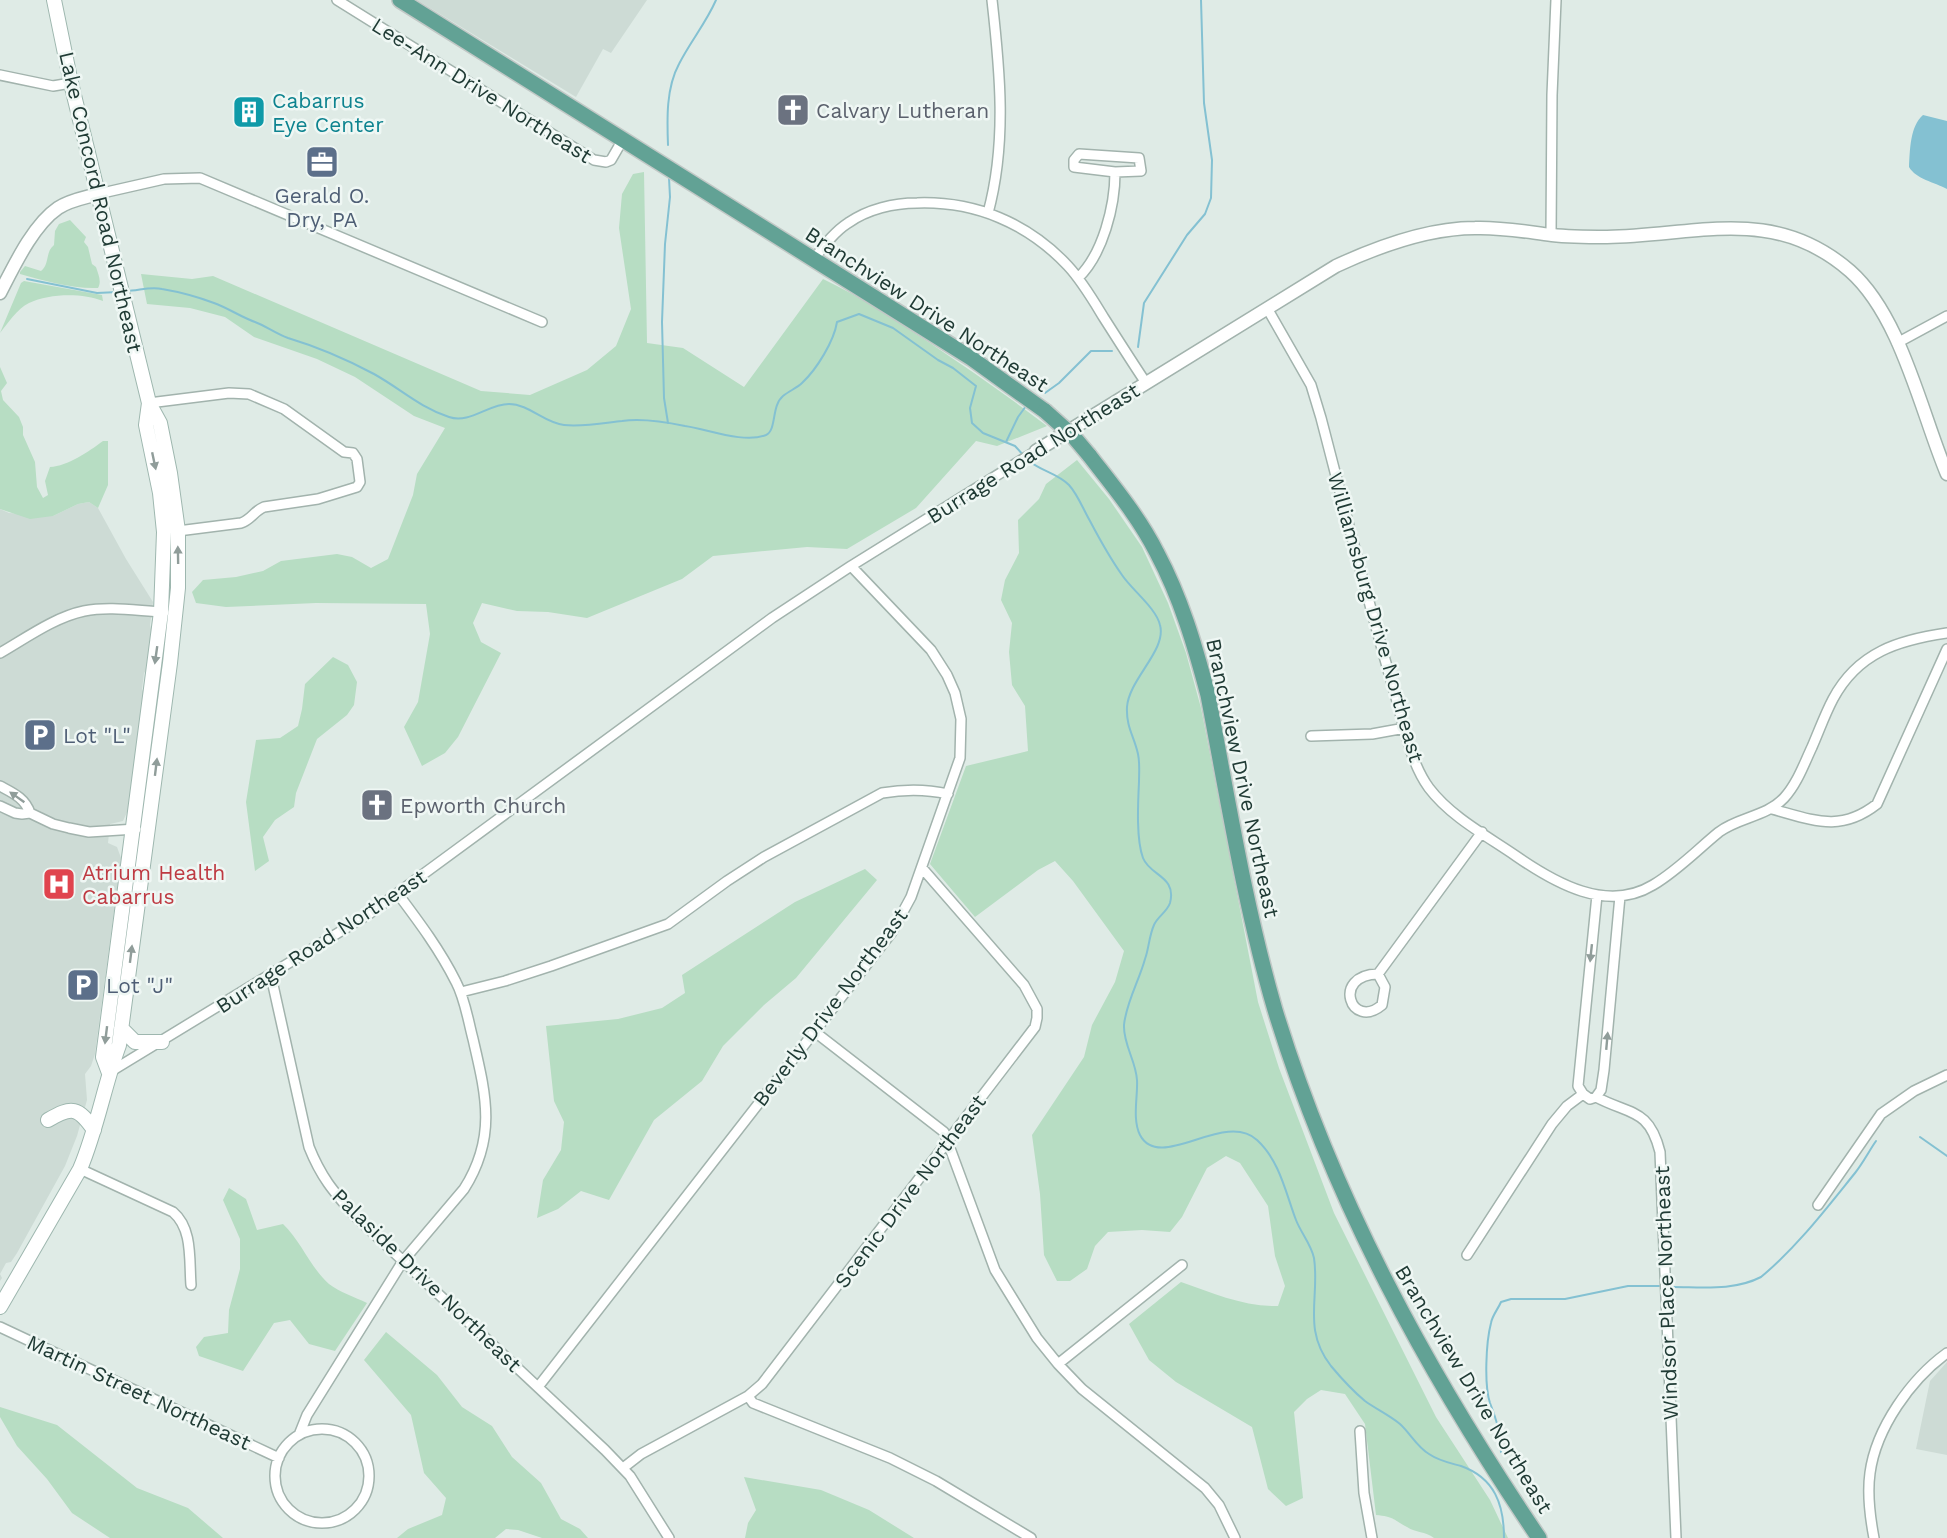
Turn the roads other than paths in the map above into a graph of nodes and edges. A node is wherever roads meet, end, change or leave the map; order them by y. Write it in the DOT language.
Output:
graph roads {
  1 [pos="54,0"];
  2 [pos="337,0"];
  3 [pos="399,0"];
  4 [pos="992,0"];
  5 [pos="1556,0"];
  6 [pos="0,75"];
  7 [pos="71,83"];
  8 [pos="622,141"];
  9 [pos="1115,172"];
  10 [pos="98,194"];
  11 [pos="988,213"];
  12 [pos="1551,235"];
  13 [pos="814,259"];
  14 [pos="1078,278"];
  15 [pos="0,293"];
  16 [pos="1267,308"];
  17 [pos="1947,316"];
  18 [pos="542,322"];
  19 [pos="1897,343"];
  20 [pos="1146,383"];
  21 [pos="149,403"];
  22 [pos="1036,451"];
  23 [pos="1947,474"];
  24 [pos="178,531"];
  25 [pos="851,566"];
  26 [pos="161,612"];
  27 [pos="176,613"];
  28 [pos="1947,633"];
  29 [pos="1947,649"];
  30 [pos="0,653"];
  31 [pos="1405,728"];
  32 [pos="1311,736"];
  33 [pos="0,786"];
  34 [pos="948,794"];
  35 [pos="0,806"];
  36 [pos="1772,809"];
  37 [pos="30,813"];
  38 [pos="148,825"];
  39 [pos="131,831"];
  40 [pos="1482,832"];
  41 [pos="922,868"];
  42 [pos="398,894"];
  43 [pos="1597,895"];
  44 [pos="1620,896"];
  45 [pos="1378,974"];
  46 [pos="271,976"];
  47 [pos="461,993"];
  48 [pos="121,1028"];
  49 [pos="815,1032"];
  50 [pos="162,1042"];
  51 [pos="108,1073"];
  52 [pos="1947,1075"];
  53 [pos="1583,1094"];
  54 [pos="1596,1097"];
  55 [pos="48,1120"];
  56 [pos="94,1130"];
  57 [pos="948,1141"];
  58 [pos="80,1169"];
  59 [pos="1818,1204"];
  60 [pos="1467,1255"];
  61 [pos="403,1261"];
  62 [pos="1182,1265"];
  63 [pos="190,1285"];
  64 [pos="0,1307"];
  65 [pos="0,1327"];
  66 [pos="1947,1353"];
  67 [pos="1058,1364"];
  68 [pos="538,1387"];
  69 [pos="748,1396"];
  70 [pos="1360,1431"];
  71 [pos="299,1435"];
  72 [pos="279,1458"];
  73 [pos="623,1468"];
  74 [pos="669,1538"];
  75 [pos="1031,1538"];
  76 [pos="1235,1538"];
  77 [pos="1372,1538"];
  78 [pos="1539,1538"];
  79 [pos="1676,1538"];
  80 [pos="1874,1538"];
  1 -- 7 [label="main road, Lake Concord Road Northeast"];
  2 -- 8 [label="street, Lee-Ann Drive Northeast"];
  3 -- 8 [label="main road, Branchview Drive Northeast"];
  4 -- 11 [label="street"];
  5 -- 12 [label="street"];
  6 -- 7 [label="street"];
  7 -- 10 [label="main road, Lake Concord Road Northeast"];
  8 -- 13 [label="main road, Branchview Drive Northeast"];
  9 -- 9 [label="street"];
  9 -- 14 [label="street"];
  10 -- 15 [label="street"];
  10 -- 18 [label="street"];
  10 -- 21 [label="main road, Lake Concord Road Northeast"];
  11 -- 13 [label="street"];
  11 -- 14 [label="street"];
  12 -- 16 [label="street, Burrage Road Northeast"];
  12 -- 19 [label="street, Burrage Road Northeast"];
  13 -- 78 [label="main road, Branchview Drive Northeast, bridge"];
  14 -- 20 [label="street"];
  16 -- 20 [label="street, Burrage Road Northeast"];
  16 -- 31 [label="street, Williamsburg Drive Northeast"];
  17 -- 19 [label="street"];
  19 -- 23 [label="street, Burrage Road Northeast"];
  20 -- 22 [label="street, Burrage Road Northeast"];
  21 -- 24 [label="main road, Lake Concord Road Northeast"];
  21 -- 24 [label="street"];
  21 -- 26 [label="main road, Lake Concord Road Northeast, one-way"];
  22 -- 25 [label="street, Burrage Road Northeast"];
  27 -- 24 [label="main road, Lake Concord Road Northeast, one-way"];
  25 -- 34 [label="street, Beverly Drive Northeast"];
  25 -- 42 [label="street, Burrage Road Northeast"];
  26 -- 27 [label="street"];
  26 -- 30 [label="street"];
  26 -- 39 [label="main road, Lake Concord Road Northeast, one-way"];
  38 -- 27 [label="main road, Lake Concord Road Northeast, one-way"];
  28 -- 36 [label="street, Williamsburg Drive Northeast"];
  29 -- 36 [label="street"];
  31 -- 32 [label="street"];
  31 -- 40 [label="street, Williamsburg Drive Northeast"];
  37 -- 33 [label="street, one-way"];
  34 -- 41 [label="street, Beverly Drive Northeast"];
  34 -- 47 [label="street"];
  35 -- 37 [label="street"];
  36 -- 44 [label="street, Williamsburg Drive Northeast"];
  37 -- 39 [label="street"];
  38 -- 39 [label="street"];
  48 -- 38 [label="main road, Lake Concord Road Northeast, one-way"];
  39 -- 51 [label="main road, Lake Concord Road Northeast, one-way"];
  40 -- 43 [label="street, Williamsburg Drive Northeast"];
  40 -- 45 [label="street"];
  41 -- 49 [label="street, Beverly Drive Northeast"];
  41 -- 57 [label="street, Scenic Drive Northeast"];
  42 -- 46 [label="street, Burrage Road Northeast"];
  42 -- 47 [label="street"];
  43 -- 44 [label="street, Williamsburg Drive Northeast"];
  43 -- 53 [label="street, one-way"];
  54 -- 44 [label="street, one-way"];
  45 -- 45 [label="street"];
  46 -- 50 [label="street, Burrage Road Northeast"];
  46 -- 61 [label="street, Palaside Drive Northeast"];
  47 -- 61 [label="street"];
  48 -- 50 [label="main road"];
  48 -- 51 [label="main road, Lake Concord Road Northeast"];
  49 -- 57 [label="street"];
  49 -- 68 [label="street, Beverly Drive Northeast"];
  50 -- 51 [label="street, Burrage Road Northeast"];
  51 -- 56 [label="main road, Lake Concord Road Northeast"];
  52 -- 59 [label="street"];
  53 -- 54 [label="street, Windsor Place Northeast"];
  53 -- 60 [label="street"];
  54 -- 79 [label="street, Windsor Place Northeast"];
  55 -- 56 [label="main road"];
  56 -- 58 [label="main road, Lake Concord Road Northeast"];
  57 -- 67 [label="street"];
  57 -- 69 [label="street, Scenic Drive Northeast"];
  58 -- 63 [label="street"];
  58 -- 64 [label="main road, Lake Concord Road Northeast"];
  61 -- 68 [label="street, Palaside Drive Northeast"];
  61 -- 71 [label="street"];
  62 -- 67 [label="street"];
  65 -- 72 [label="street, Martin Street Northeast"];
  66 -- 80 [label="street"];
  67 -- 76 [label="street"];
  68 -- 73 [label="street, Palaside Drive Northeast"];
  69 -- 73 [label="street, Scenic Drive Northeast"];
  69 -- 75 [label="street"];
  70 -- 77 [label="street"];
  71 -- 72 [label="street"];
  71 -- 72 [label="street"];
  73 -- 74 [label="street, Palaside Drive Northeast"];
}
